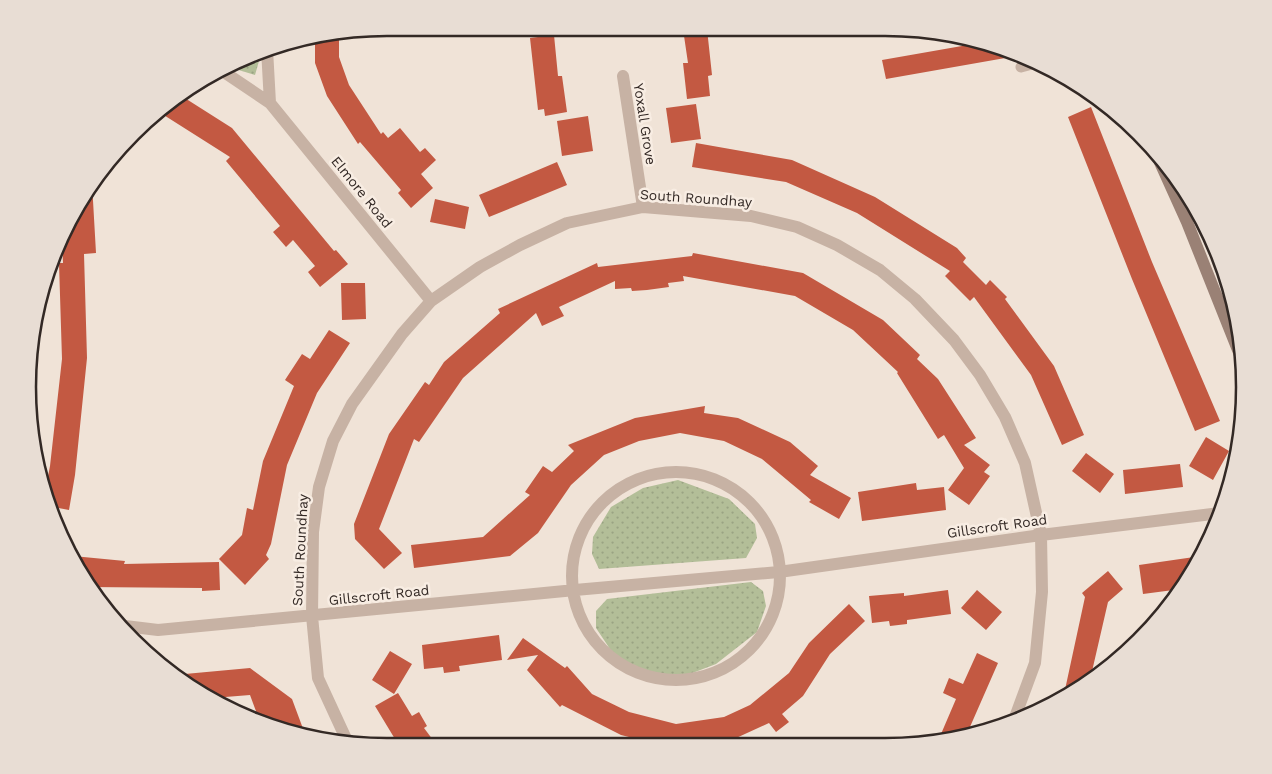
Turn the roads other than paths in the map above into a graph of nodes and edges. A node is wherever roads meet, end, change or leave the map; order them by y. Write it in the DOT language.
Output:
graph roads {
  1 [pos="267,57"];
  2 [pos="1026,66"];
  3 [pos="1021,67"];
  4 [pos="228,74"];
  5 [pos="623,76"];
  6 [pos="270,103"];
  7 [pos="1168,179"];
  8 [pos="643,207"];
  9 [pos="431,301"];
  10 [pos="1232,334"];
  11 [pos="1212,514"];
  12 [pos="1041,535"];
  13 [pos="779,572"];
  14 [pos="576,590"];
  15 [pos="312,616"];
  16 [pos="131,627"];
  17 [pos="1017,712"];
  18 [pos="344,735"];
  1 -- 6 [label="street"];
  2 -- 3 [label="lane"];
  4 -- 6 [label="street, Elmore Road"];
  5 -- 8 [label="street, Yoxall Grove"];
  6 -- 9 [label="street, Elmore Road"];
  7 -- 10 [label="street"];
  8 -- 9 [label="street, South Roundhay"];
  8 -- 12 [label="street, South Roundhay"];
  9 -- 15 [label="street, South Roundhay"];
  11 -- 12 [label="street, Gillscroft Road"];
  12 -- 13 [label="street, Gillscroft Road"];
  12 -- 17 [label="street, South Roundhay"];
  13 -- 14 [label="street, Gillscroft Road"];
  13 -- 14 [label="street"];
  13 -- 14 [label="street"];
  14 -- 15 [label="street, Gillscroft Road"];
  15 -- 16 [label="street, Gillscroft Road"];
  15 -- 18 [label="street, South Roundhay"];
}
